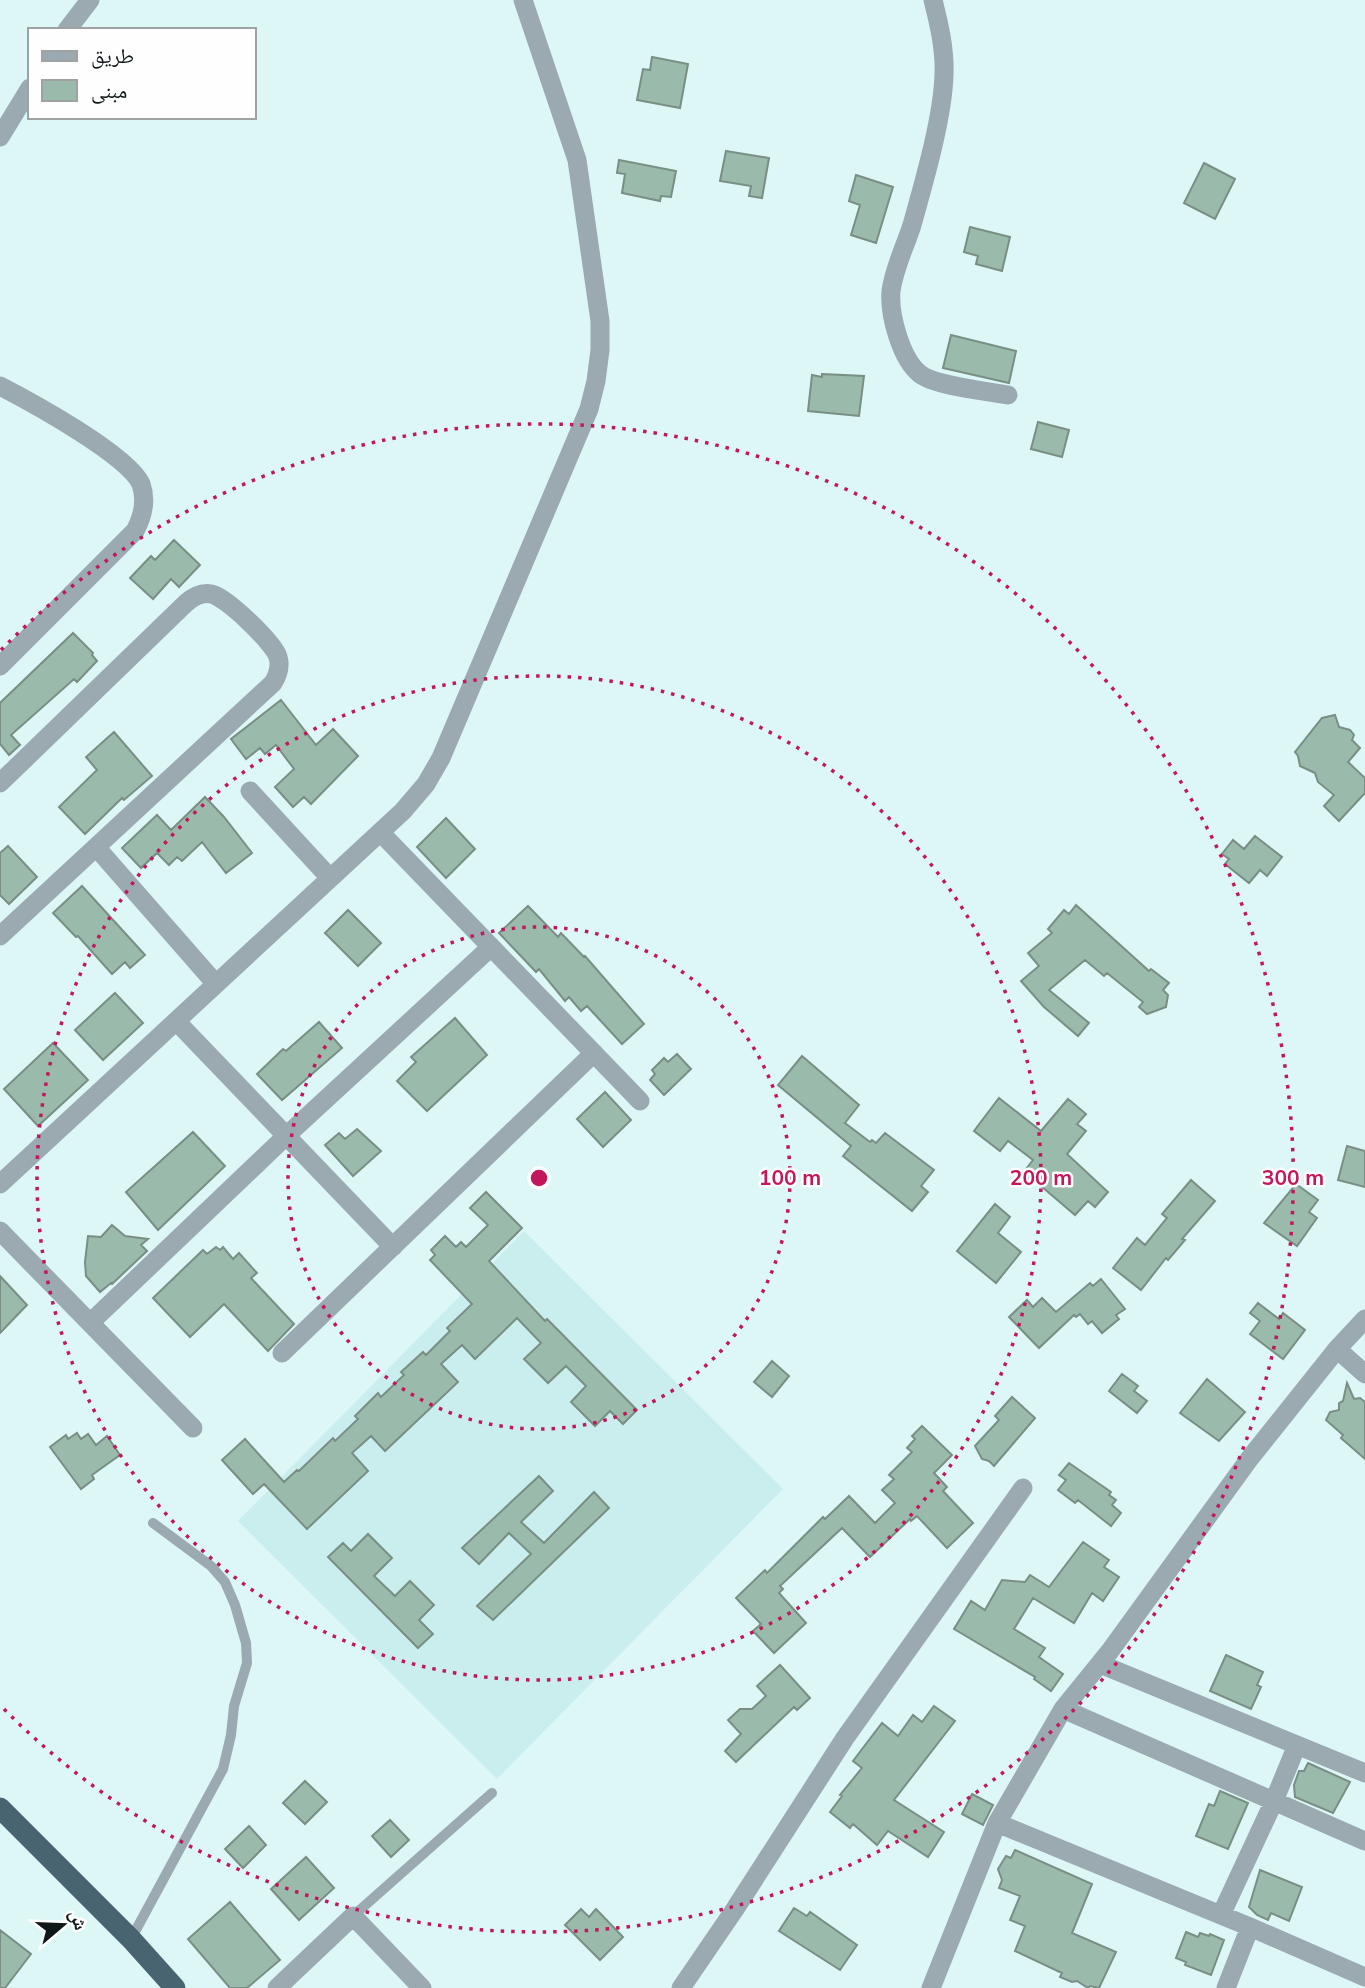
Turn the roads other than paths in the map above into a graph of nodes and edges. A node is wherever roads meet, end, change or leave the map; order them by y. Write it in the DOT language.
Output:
graph roads {
  1 [pos="90,0"];
  2 [pos="523,0"];
  3 [pos="933,0"];
  4 [pos="69,28"];
  5 [pos="28,91"];
  6 [pos="0,137"];
  7 [pos="0,386"];
  8 [pos="1008,394"];
  9 [pos="0,666"];
  10 [pos="0,783"];
  11 [pos="250,792"];
  12 [pos="380,832"];
  13 [pos="96,847"];
  14 [pos="330,878"];
  15 [pos="0,936"];
  16 [pos="491,947"];
  17 [pos="216,984"];
  18 [pos="176,1021"];
  19 [pos="594,1053"];
  20 [pos="640,1101"];
  21 [pos="286,1136"];
  22 [pos="0,1184"];
  23 [pos="0,1231"];
  24 [pos="393,1247"];
  25 [pos="1365,1319"];
  26 [pos="90,1323"];
  27 [pos="1337,1349"];
  28 [pos="282,1353"];
  29 [pos="1365,1374"];
  30 [pos="193,1429"];
  31 [pos="1023,1488"];
  32 [pos="153,1523"];
  33 [pos="1100,1664"];
  34 [pos="1063,1709"];
  35 [pos="1297,1745"];
  36 [pos="1365,1773"];
  37 [pos="492,1793"];
  38 [pos="1275,1801"];
  39 [pos="0,1808"];
  40 [pos="997,1823"];
  41 [pos="1365,1841"];
  42 [pos="1222,1915"];
  43 [pos="353,1916"];
  44 [pos="1250,1927"];
  45 [pos="131,1939"];
  46 [pos="1365,1977"];
  47 [pos="175,1988"];
  48 [pos="278,1988"];
  49 [pos="422,1988"];
  50 [pos="681,1988"];
  51 [pos="931,1988"];
  52 [pos="1227,1988"];
  1 -- 4 [label="street"];
  2 -- 12 [label="street"];
  3 -- 8 [label="street"];
  5 -- 6 [label="street"];
  7 -- 9 [label="street"];
  10 -- 13 [label="street"];
  11 -- 14 [label="street"];
  12 -- 14 [label="street"];
  12 -- 16 [label="street"];
  13 -- 15 [label="street"];
  13 -- 17 [label="street"];
  14 -- 17 [label="street"];
  16 -- 19 [label="street"];
  16 -- 21 [label="street"];
  17 -- 18 [label="street"];
  18 -- 21 [label="street"];
  18 -- 22 [label="street"];
  19 -- 20 [label="street"];
  19 -- 24 [label="street"];
  21 -- 24 [label="street"];
  21 -- 26 [label="street"];
  23 -- 26 [label="street"];
  24 -- 28 [label="street"];
  25 -- 27 [label="street"];
  26 -- 30 [label="street"];
  27 -- 29 [label="street"];
  27 -- 33 [label="street"];
  31 -- 50 [label="street"];
  32 -- 45 [label="lane"];
  33 -- 34 [label="street"];
  33 -- 35 [label="street"];
  34 -- 38 [label="street"];
  34 -- 40 [label="street"];
  35 -- 36 [label="street"];
  35 -- 38 [label="street"];
  37 -- 43 [label="lane"];
  38 -- 41 [label="street"];
  38 -- 42 [label="street"];
  39 -- 45 [label="highway"];
  40 -- 42 [label="street"];
  40 -- 51 [label="street"];
  42 -- 44 [label="street"];
  43 -- 48 [label="street"];
  43 -- 49 [label="street"];
  44 -- 46 [label="street"];
  44 -- 52 [label="street"];
  45 -- 47 [label="highway"];
}
